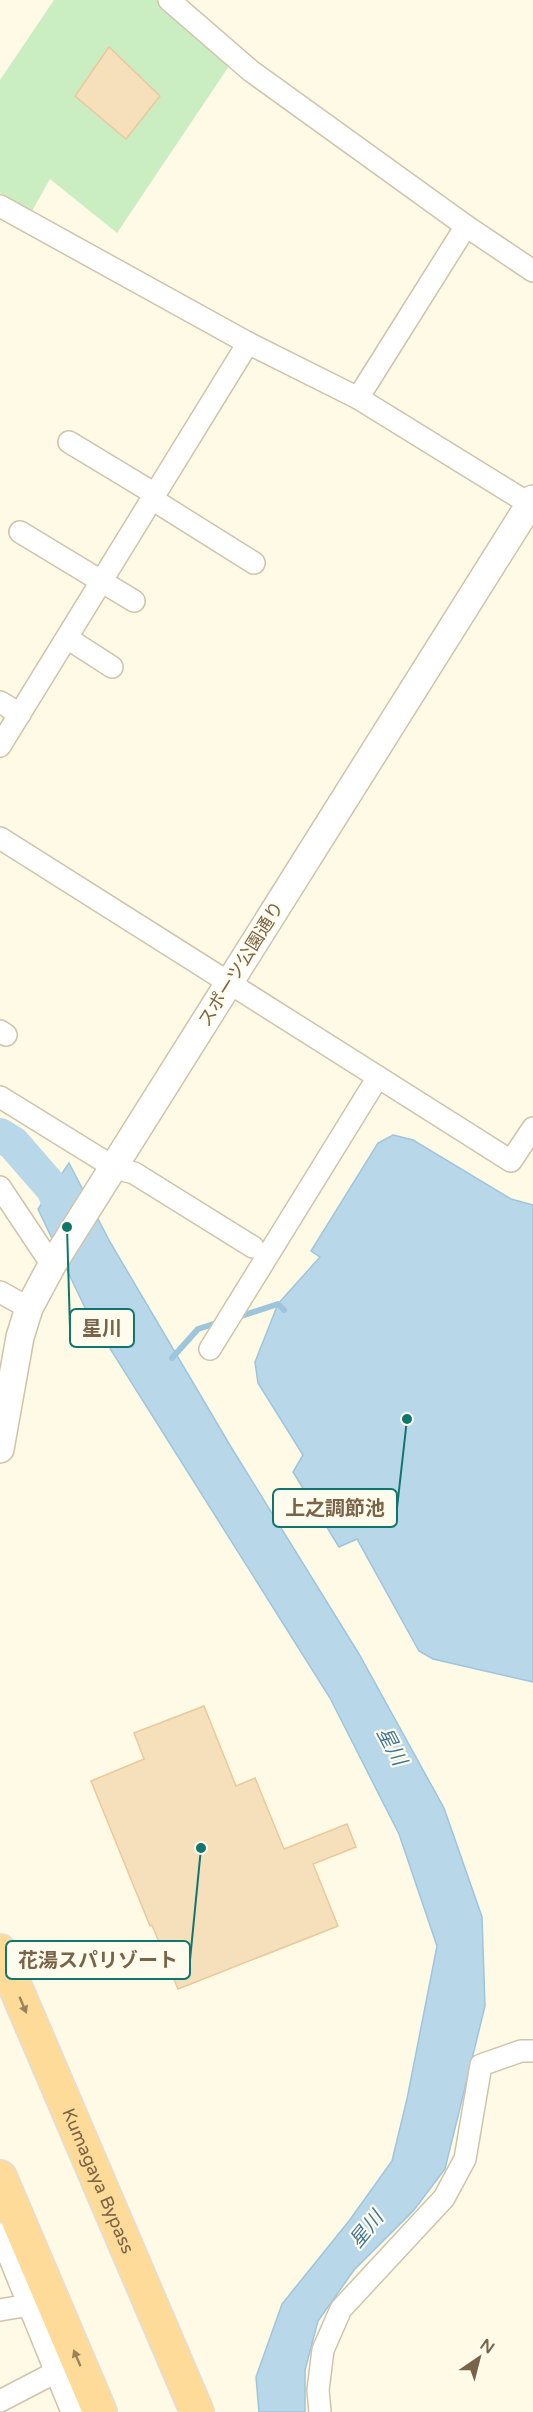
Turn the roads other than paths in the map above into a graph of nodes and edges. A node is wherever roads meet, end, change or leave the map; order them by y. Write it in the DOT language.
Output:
graph roads {
  1 [pos="169,0"];
  2 [pos="0,206"];
  3 [pos="466,226"];
  4 [pos="533,271"];
  5 [pos="248,343"];
  6 [pos="358,398"];
  7 [pos="69,442"];
  8 [pos="153,496"];
  9 [pos="532,503"];
  10 [pos="20,532"];
  11 [pos="254,563"];
  12 [pos="102,581"];
  13 [pos="134,601"];
  14 [pos="67,638"];
  15 [pos="112,667"];
  16 [pos="0,702"];
  17 [pos="20,714"];
  18 [pos="0,746"];
  19 [pos="0,838"];
  20 [pos="228,984"];
  21 [pos="378,1077"];
  22 [pos="0,1097"];
  23 [pos="533,1128"];
  24 [pos="111,1174"];
  25 [pos="0,1187"];
  26 [pos="253,1247"];
  27 [pos="52,1265"];
  28 [pos="0,1292"];
  29 [pos="29,1308"];
  30 [pos="210,1348"];
  31 [pos="0,1449"];
  32 [pos="0,1951"];
  33 [pos="533,2051"];
  34 [pos="0,2177"];
  35 [pos="0,2234"];
  36 [pos="149,2299"];
  37 [pos="30,2305"];
  38 [pos="0,2310"];
  39 [pos="56,2372"];
  40 [pos="0,2401"];
  41 [pos="72,2412"];
  42 [pos="100,2412"];
  43 [pos="173,2412"];
  44 [pos="196,2412"];
  45 [pos="320,2412"];
  1 -- 3 [label="street"];
  2 -- 5 [label="street"];
  3 -- 4 [label="street"];
  3 -- 6 [label="street"];
  5 -- 6 [label="street"];
  5 -- 8 [label="street"];
  6 -- 9 [label="street"];
  7 -- 8 [label="street"];
  8 -- 11 [label="street"];
  8 -- 12 [label="street"];
  9 -- 20 [label="street, スポーツ公園通り"];
  10 -- 12 [label="street"];
  12 -- 13 [label="street"];
  12 -- 14 [label="street"];
  14 -- 15 [label="street"];
  14 -- 17 [label="street"];
  16 -- 17 [label="street"];
  17 -- 18 [label="street"];
  19 -- 20 [label="street"];
  20 -- 21 [label="street"];
  20 -- 24 [label="street, スポーツ公園通り"];
  21 -- 23 [label="street"];
  21 -- 30 [label="street"];
  22 -- 24 [label="street"];
  24 -- 26 [label="street"];
  24 -- 27 [label="street, スポーツ公園通り"];
  25 -- 27 [label="street"];
  27 -- 29 [label="street, スポーツ公園通り"];
  28 -- 29 [label="street"];
  29 -- 31 [label="street, スポーツ公園通り"];
  32 -- 36 [label="highway, Kumagaya Bypass, one-way"];
  33 -- 45 [label="street"];
  42 -- 34 [label="highway, one-way"];
  35 -- 37 [label="street"];
  36 -- 43 [label="highway"];
  36 -- 44 [label="highway, Kumagaya Bypass"];
  37 -- 38 [label="street"];
  37 -- 39 [label="street"];
  39 -- 40 [label="street"];
  39 -- 41 [label="street"];
}
